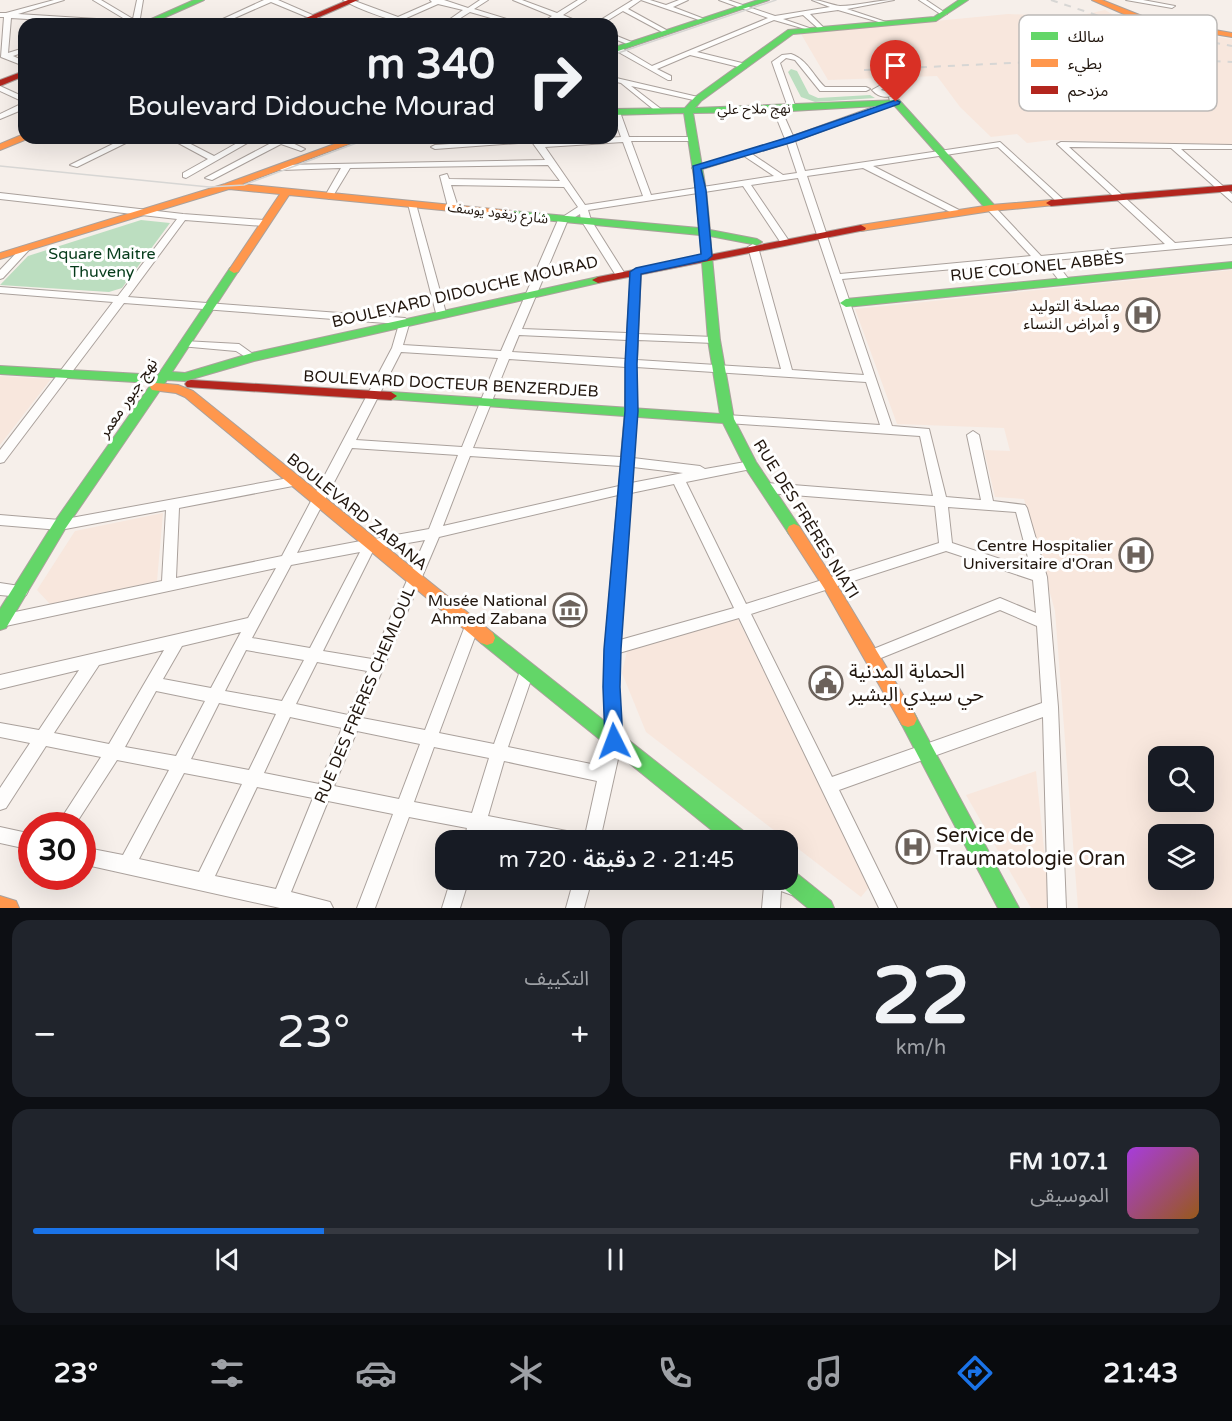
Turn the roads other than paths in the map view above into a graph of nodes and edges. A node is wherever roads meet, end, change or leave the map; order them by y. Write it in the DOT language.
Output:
graph roads {
  1 [pos="61,0"];
  2 [pos="96,0"];
  3 [pos="140,0"];
  4 [pos="200,0"];
  5 [pos="271,0"];
  6 [pos="350,0"];
  7 [pos="437,0"];
  8 [pos="485,0"];
  9 [pos="516,0"];
  10 [pos="547,0"];
  11 [pos="580,0"];
  12 [pos="638,0"];
  13 [pos="644,0"];
  14 [pos="686,0"];
  15 [pos="722,0"];
  16 [pos="765,0"];
  17 [pos="815,0"];
  18 [pos="891,0"];
  19 [pos="922,0"];
  20 [pos="964,0"];
  21 [pos="1096,0"];
  22 [pos="1129,0"];
  23 [pos="533,6"];
  24 [pos="1172,6"];
  25 [pos="668,7"];
  26 [pos="742,8"];
  27 [pos="839,8"];
  28 [pos="624,9"];
  29 [pos="467,11"];
  30 [pos="804,13"];
  31 [pos="944,14"];
  32 [pos="4,15"];
  33 [pos="557,15"];
  34 [pos="1125,15"];
  35 [pos="313,17"];
  36 [pos="37,18"];
  37 [pos="127,18"];
  38 [pos="138,18"];
  39 [pos="158,18"];
  40 [pos="229,18"];
  41 [pos="395,18"];
  42 [pos="400,18"];
  43 [pos="456,18"];
  44 [pos="496,18"];
  45 [pos="552,18"];
  46 [pos="565,18"];
  47 [pos="608,18"];
  48 [pos="773,18"];
  49 [pos="704,20"];
  50 [pos="887,24"];
  51 [pos="816,29"];
  52 [pos="666,32"];
  53 [pos="1217,33"];
  54 [pos="1232,35"];
  55 [pos="618,45"];
  56 [pos="618,48"];
  57 [pos="690,52"];
  58 [pos="4,56"];
  59 [pos="18,62"];
  60 [pos="743,66"];
  61 [pos="651,69"];
  62 [pos="18,76"];
  63 [pos="668,78"];
  64 [pos="618,82"];
  65 [pos="0,83"];
  66 [pos="618,83"];
  67 [pos="0,88"];
  68 [pos="887,95"];
  69 [pos="18,97"];
  70 [pos="698,99"];
  71 [pos="792,108"];
  72 [pos="18,109"];
  73 [pos="777,109"];
  74 [pos="688,110"];
  75 [pos="658,111"];
  76 [pos="618,112"];
  77 [pos="0,117"];
  78 [pos="618,122"];
  79 [pos="618,139"];
  80 [pos="625,139"];
  81 [pos="692,139"];
  82 [pos="18,140"];
  83 [pos="790,140"];
  84 [pos="119,144"];
  85 [pos="185,144"];
  86 [pos="241,144"];
  87 [pos="275,144"];
  88 [pos="288,144"];
  89 [pos="344,144"];
  90 [pos="434,144"];
  91 [pos="538,144"];
  92 [pos="1173,146"];
  93 [pos="0,147"];
  94 [pos="1232,147"];
  95 [pos="301,149"];
  96 [pos="745,153"];
  97 [pos="941,153"];
  98 [pos="214,159"];
  99 [pos="551,162"];
  100 [pos="440,164"];
  101 [pos="74,165"];
  102 [pos="864,165"];
  103 [pos="347,166"];
  104 [pos="281,167"];
  105 [pos="696,168"];
  106 [pos="186,175"];
  107 [pos="801,175"];
  108 [pos="209,178"];
  109 [pos="782,178"];
  110 [pos="445,182"];
  111 [pos="745,183"];
  112 [pos="566,184"];
  113 [pos="228,186"];
  114 [pos="1226,189"];
  115 [pos="701,190"];
  116 [pos="286,192"];
  117 [pos="0,196"];
  118 [pos="329,196"];
  119 [pos="648,198"];
  120 [pos="1120,198"];
  121 [pos="1232,199"];
  122 [pos="1062,202"];
  123 [pos="412,204"];
  124 [pos="453,207"];
  125 [pos="991,208"];
  126 [pos="956,212"];
  127 [pos="143,213"];
  128 [pos="584,214"];
  129 [pos="183,217"];
  130 [pos="563,220"];
  131 [pos="264,223"];
  132 [pos="704,232"];
  133 [pos="820,235"];
  134 [pos="784,241"];
  135 [pos="1232,241"];
  136 [pos="760,245"];
  137 [pos="1174,247"];
  138 [pos="25,249"];
  139 [pos="0,256"];
  140 [pos="707,256"];
  141 [pos="1043,258"];
  142 [pos="1232,265"];
  143 [pos="636,272"];
  144 [pos="620,274"];
  145 [pos="0,276"];
  146 [pos="837,277"];
  147 [pos="1065,281"];
  148 [pos="0,290"];
  149 [pos="534,293"];
  150 [pos="123,298"];
  151 [pos="846,303"];
  152 [pos="211,305"];
  153 [pos="441,313"];
  154 [pos="405,321"];
  155 [pos="516,332"];
  156 [pos="632,337"];
  157 [pos="714,340"];
  158 [pos="184,344"];
  159 [pos="396,348"];
  160 [pos="506,356"];
  161 [pos="252,357"];
  162 [pos="631,364"];
  163 [pos="718,369"];
  164 [pos="0,370"];
  165 [pos="205,371"];
  166 [pos="65,374"];
  167 [pos="788,375"];
  168 [pos="871,379"];
  169 [pos="160,381"];
  170 [pos="190,389"];
  171 [pos="373,396"];
  172 [pos="485,402"];
  173 [pos="631,411"];
  174 [pos="726,419"];
  175 [pos="888,429"];
  176 [pos="973,435"];
  177 [pos="349,444"];
  178 [pos="464,453"];
  179 [pos="0,459"];
  180 [pos="627,462"];
  181 [pos="751,465"];
  182 [pos="713,472"];
  183 [pos="678,479"];
  184 [pos="294,482"];
  185 [pos="767,488"];
  186 [pos="625,489"];
  187 [pos="320,501"];
  188 [pos="941,501"];
  189 [pos="173,504"];
  190 [pos="988,505"];
  191 [pos="0,520"];
  192 [pos="60,525"];
  193 [pos="434,533"];
  194 [pos="371,543"];
  195 [pos="946,546"];
  196 [pos="289,560"];
  197 [pos="1040,577"];
  198 [pos="413,579"];
  199 [pos="829,584"];
  200 [pos="169,585"];
  201 [pos="0,589"];
  202 [pos="21,591"];
  203 [pos="744,610"];
  204 [pos="1,622"];
  205 [pos="1043,622"];
  206 [pos="253,623"];
  207 [pos="472,626"];
  208 [pos="177,641"];
  209 [pos="243,643"];
  210 [pos="612,649"];
  211 [pos="314,655"];
  212 [pos="871,656"];
  213 [pos="94,660"];
  214 [pos="376,666"];
  215 [pos="527,671"];
  216 [pos="0,682"];
  217 [pos="152,684"];
  218 [pos="216,697"];
  219 [pos="1050,707"];
  220 [pos="286,709"];
  221 [pos="352,723"];
  222 [pos="0,730"];
  223 [pos="42,738"];
  224 [pos="429,740"];
  225 [pos="614,741"];
  226 [pos="112,752"];
  227 [pos="927,752"];
  228 [pos="498,754"];
  229 [pos="181,766"];
  230 [pos="607,776"];
  231 [pos="252,778"];
  232 [pos="829,786"];
  233 [pos="324,793"];
  234 [pos="0,802"];
  235 [pos="403,809"];
  236 [pos="73,812"];
  237 [pos="478,823"];
  238 [pos="476,830"];
  239 [pos="517,830"];
  240 [pos="594,830"];
  241 [pos="726,830"];
  242 [pos="0,835"];
  243 [pos="18,840"];
  244 [pos="96,858"];
  245 [pos="127,865"];
  246 [pos="204,881"];
  247 [pos="457,890"];
  248 [pos="580,890"];
  249 [pos="777,890"];
  250 [pos="795,890"];
  251 [pos="280,899"];
  252 [pos="0,906"];
  253 [pos="9,908"];
  254 [pos="324,908"];
  255 [pos="366,908"];
  256 [pos="451,908"];
  257 [pos="575,908"];
  258 [pos="771,908"];
  259 [pos="824,908"];
  260 [pos="888,908"];
  261 [pos="1009,908"];
  262 [pos="1057,908"];
  1 -- 32 [label="street"];
  2 -- 37 [label="street"];
  3 -- 38 [label="street"];
  4 -- 39 [label="main road"];
  5 -- 35 [label="street"];
  5 -- 40 [label="street"];
  6 -- 35 [label="main road"];
  6 -- 41 [label="street"];
  7 -- 29 [label="street"];
  7 -- 42 [label="street"];
  8 -- 29 [label="street"];
  9 -- 23 [label="street"];
  10 -- 23 [label="street"];
  11 -- 33 [label="street"];
  12 -- 28 [label="street"];
  13 -- 25 [label="street"];
  14 -- 25 [label="street"];
  15 -- 26 [label="street"];
  16 -- 26 [label="main road"];
  17 -- 27 [label="street"];
  18 -- 27 [label="street"];
  19 -- 31 [label="street"];
  20 -- 31 [label="main road"];
  21 -- 34 [label="main road"];
  22 -- 24 [label="street"];
  23 -- 33 [label="street"];
  25 -- 49 [label="street"];
  26 -- 48 [label="street"];
  26 -- 49 [label="main road"];
  27 -- 30 [label="street"];
  27 -- 50 [label="street"];
  28 -- 47 [label="street"];
  28 -- 52 [label="street"];
  29 -- 43 [label="street"];
  29 -- 44 [label="street"];
  30 -- 48 [label="street"];
  30 -- 51 [label="street"];
  31 -- 50 [label="main road"];
  32 -- 36 [label="street"];
  32 -- 58 [label="street"];
  33 -- 45 [label="street"];
  33 -- 46 [label="street"];
  48 -- 51 [label="street"];
  48 -- 57 [label="street"];
  49 -- 52 [label="main road"];
  50 -- 51 [label="main road"];
  51 -- 60 [label="main road"];
  52 -- 55 [label="main road"];
  53 -- 54 [label="main road"];
  56 -- 61 [label="street"];
  57 -- 60 [label="street"];
  57 -- 61 [label="street"];
  58 -- 59 [label="street"];
  60 -- 70 [label="main road"];
  61 -- 63 [label="street"];
  62 -- 65 [label="main road"];
  64 -- 70 [label="street"];
  66 -- 75 [label="street"];
  67 -- 69 [label="street"];
  68 -- 71 [label="main road, نهج ملاح علي"];
  68 -- 71 [label="street"];
  68 -- 83 [label="street"];
  68 -- 97 [label="main road"];
  70 -- 74 [label="main road"];
  71 -- 73 [label="main road, نهج ملاح علي"];
  72 -- 77 [label="street"];
  73 -- 74 [label="main road, نهج ملاح علي"];
  73 -- 83 [label="street"];
  74 -- 75 [label="main road, نهج ملاح علي"];
  74 -- 81 [label="main road, RUE DES FRÈRES NIATI"];
  75 -- 76 [label="main road, نهج ملاح علي"];
  78 -- 80 [label="street"];
  79 -- 80 [label="street"];
  80 -- 81 [label="street"];
  80 -- 119 [label="street"];
  81 -- 105 [label="main road, RUE DES FRÈRES NIATI"];
  82 -- 93 [label="main road"];
  83 -- 96 [label="street"];
  83 -- 107 [label="street"];
  84 -- 101 [label="street"];
  85 -- 98 [label="street"];
  86 -- 98 [label="street"];
  87 -- 108 [label="street"];
  88 -- 95 [label="street"];
  89 -- 104 [label="main road"];
  90 -- 100 [label="street"];
  91 -- 99 [label="street"];
  92 -- 94 [label="street"];
  92 -- 114 [label="street"];
  92 -- 120 [label="street"];
  96 -- 105 [label="street"];
  96 -- 109 [label="street"];
  97 -- 102 [label="street"];
  97 -- 122 [label="street"];
  97 -- 125 [label="main road"];
  98 -- 106 [label="street"];
  99 -- 100 [label="street"];
  99 -- 112 [label="street"];
  100 -- 103 [label="street"];
  100 -- 110 [label="street"];
  102 -- 107 [label="street"];
  102 -- 126 [label="street"];
  103 -- 104 [label="street"];
  103 -- 118 [label="street"];
  104 -- 113 [label="main road"];
  105 -- 115 [label="main road, RUE DES FRÈRES NIATI"];
  107 -- 109 [label="street"];
  107 -- 133 [label="street"];
  109 -- 111 [label="street"];
  110 -- 112 [label="street"];
  110 -- 124 [label="street"];
  111 -- 115 [label="street"];
  111 -- 134 [label="street"];
  112 -- 128 [label="street"];
  113 -- 116 [label="main road, شارع زيغود يوسف"];
  113 -- 127 [label="main road"];
  114 -- 120 [label="main road, BOULEVARD DIDOUCHE MOURAD"];
  114 -- 121 [label="street"];
  115 -- 119 [label="street"];
  115 -- 132 [label="main road, RUE DES FRÈRES NIATI"];
  116 -- 118 [label="main road, شارع زيغود يوسف"];
  116 -- 131 [label="main road, نهج جبور معمر"];
  117 -- 127 [label="street"];
  118 -- 123 [label="main road, شارع زيغود يوسف"];
  119 -- 128 [label="street"];
  120 -- 122 [label="main road, BOULEVARD DIDOUCHE MOURAD"];
  120 -- 137 [label="street"];
  122 -- 125 [label="main road, BOULEVARD DIDOUCHE MOURAD"];
  123 -- 124 [label="main road, شارع زيغود يوسف"];
  123 -- 153 [label="street"];
  124 -- 130 [label="main road, شارع زيغود يوسف"];
  125 -- 126 [label="main road, BOULEVARD DIDOUCHE MOURAD"];
  125 -- 141 [label="street"];
  126 -- 133 [label="main road, BOULEVARD DIDOUCHE MOURAD"];
  127 -- 129 [label="street"];
  127 -- 138 [label="main road"];
  128 -- 130 [label="main road, شارع زيغود يوسف"];
  128 -- 132 [label="main road, شارع زيغود يوسف"];
  128 -- 144 [label="street"];
  129 -- 131 [label="street"];
  129 -- 150 [label="street"];
  130 -- 149 [label="street, RUE DES FRÈRES CHEMLOUL"];
  131 -- 152 [label="main road, نهج جبور معمر"];
  132 -- 136 [label="main road, شارع زيغود يوسف"];
  132 -- 140 [label="main road, RUE DES FRÈRES NIATI"];
  133 -- 134 [label="main road, BOULEVARD DIDOUCHE MOURAD"];
  133 -- 146 [label="street"];
  134 -- 136 [label="main road, BOULEVARD DIDOUCHE MOURAD"];
  135 -- 137 [label="street"];
  136 -- 140 [label="main road, BOULEVARD DIDOUCHE MOURAD"];
  136 -- 167 [label="street"];
  137 -- 141 [label="street"];
  138 -- 139 [label="main road"];
  138 -- 145 [label="street"];
  140 -- 143 [label="main road, BOULEVARD DIDOUCHE MOURAD"];
  140 -- 157 [label="main road, RUE DES FRÈRES NIATI"];
  141 -- 146 [label="street"];
  141 -- 147 [label="street"];
  142 -- 147 [label="main road, RUE COLONEL ABBÈS"];
  143 -- 144 [label="main road, BOULEVARD DIDOUCHE MOURAD"];
  143 -- 156 [label="street"];
  144 -- 149 [label="main road, BOULEVARD DIDOUCHE MOURAD"];
  146 -- 151 [label="street"];
  147 -- 151 [label="main road, RUE COLONEL ABBÈS"];
  148 -- 150 [label="street"];
  149 -- 153 [label="main road, BOULEVARD DIDOUCHE MOURAD"];
  149 -- 155 [label="street, RUE DES FRÈRES CHEMLOUL"];
  150 -- 152 [label="street"];
  150 -- 166 [label="street"];
  151 -- 168 [label="street"];
  152 -- 154 [label="street"];
  152 -- 158 [label="main road, نهج جبور معمر"];
  153 -- 154 [label="main road, BOULEVARD DIDOUCHE MOURAD"];
  154 -- 159 [label="street"];
  154 -- 161 [label="main road, BOULEVARD DIDOUCHE MOURAD"];
  155 -- 156 [label="street"];
  155 -- 160 [label="street, RUE DES FRÈRES CHEMLOUL"];
  156 -- 157 [label="street"];
  156 -- 162 [label="street"];
  157 -- 163 [label="main road, RUE DES FRÈRES NIATI"];
  158 -- 161 [label="street"];
  158 -- 169 [label="main road, نهج جبور معمر"];
  159 -- 160 [label="street"];
  159 -- 171 [label="street"];
  160 -- 162 [label="street"];
  160 -- 172 [label="street, RUE DES FRÈRES CHEMLOUL"];
  161 -- 165 [label="main road, BOULEVARD DIDOUCHE MOURAD"];
  162 -- 163 [label="street"];
  162 -- 173 [label="street"];
  163 -- 167 [label="street"];
  163 -- 174 [label="main road, RUE DES FRÈRES NIATI"];
  164 -- 166 [label="main road"];
  165 -- 169 [label="main road"];
  165 -- 170 [label="main road, BOULEVARD DIDOUCHE MOURAD"];
  166 -- 169 [label="main road"];
  166 -- 179 [label="street"];
  167 -- 168 [label="street"];
  168 -- 175 [label="street"];
  169 -- 170 [label="main road, BOULEVARD DOCTEUR BENZERDJEB"];
  169 -- 192 [label="main road, نهج جبور معمر"];
  170 -- 171 [label="main road, BOULEVARD DOCTEUR BENZERDJEB"];
  170 -- 184 [label="main road, BOULEVARD ZABANA"];
  171 -- 172 [label="main road, BOULEVARD DOCTEUR BENZERDJEB"];
  171 -- 177 [label="street"];
  172 -- 173 [label="main road, BOULEVARD DOCTEUR BENZERDJEB"];
  172 -- 178 [label="street, RUE DES FRÈRES CHEMLOUL"];
  173 -- 174 [label="main road, BOULEVARD DOCTEUR BENZERDJEB"];
  173 -- 180 [label="street"];
  174 -- 175 [label="street, BOULEVARD DOCTEUR BENZERDJEB"];
  174 -- 181 [label="main road, RUE DES FRÈRES NIATI"];
  175 -- 188 [label="street, BOULEVARD DOCTEUR BENZERDJEB"];
  176 -- 190 [label="street"];
  177 -- 178 [label="street"];
  177 -- 187 [label="street"];
  178 -- 180 [label="street"];
  178 -- 193 [label="street, RUE DES FRÈRES CHEMLOUL"];
  180 -- 182 [label="street"];
  180 -- 186 [label="street"];
  181 -- 182 [label="street"];
  181 -- 185 [label="main road, RUE DES FRÈRES NIATI"];
  182 -- 183 [label="street"];
  183 -- 186 [label="street"];
  183 -- 203 [label="street"];
  184 -- 187 [label="main road, BOULEVARD ZABANA"];
  184 -- 189 [label="street"];
  185 -- 188 [label="street"];
  185 -- 199 [label="main road, RUE DES FRÈRES NIATI"];
  186 -- 193 [label="street"];
  186 -- 210 [label="street"];
  187 -- 194 [label="main road, BOULEVARD ZABANA"];
  187 -- 196 [label="street"];
  188 -- 190 [label="street"];
  188 -- 195 [label="street"];
  189 -- 192 [label="street"];
  189 -- 200 [label="street"];
  190 -- 197 [label="street"];
  191 -- 192 [label="street"];
  192 -- 202 [label="main road, نهج جبور معمر"];
  193 -- 194 [label="street"];
  193 -- 198 [label="street, RUE DES FRÈRES CHEMLOUL"];
  194 -- 196 [label="street"];
  194 -- 198 [label="main road, BOULEVARD ZABANA"];
  194 -- 211 [label="street"];
  195 -- 197 [label="street"];
  195 -- 199 [label="street"];
  196 -- 200 [label="street"];
  196 -- 206 [label="street"];
  197 -- 205 [label="street"];
  198 -- 207 [label="main road, BOULEVARD ZABANA"];
  198 -- 214 [label="street, RUE DES FRÈRES CHEMLOUL"];
  199 -- 203 [label="street"];
  199 -- 212 [label="main road, RUE DES FRÈRES NIATI"];
  200 -- 204 [label="street"];
  201 -- 202 [label="street"];
  202 -- 204 [label="main road, نهج جبور معمر"];
  203 -- 210 [label="street"];
  203 -- 232 [label="street"];
  205 -- 212 [label="street"];
  205 -- 219 [label="street"];
  206 -- 208 [label="street"];
  206 -- 209 [label="street"];
  207 -- 215 [label="main road, BOULEVARD ZABANA"];
  207 -- 224 [label="street"];
  208 -- 213 [label="street"];
  208 -- 217 [label="street"];
  209 -- 211 [label="street"];
  209 -- 218 [label="street"];
  210 -- 225 [label="street"];
  211 -- 214 [label="street"];
  211 -- 220 [label="street"];
  212 -- 227 [label="main road, RUE DES FRÈRES NIATI"];
  213 -- 216 [label="street"];
  213 -- 223 [label="street"];
  214 -- 221 [label="street, RUE DES FRÈRES CHEMLOUL"];
  215 -- 225 [label="main road, BOULEVARD ZABANA"];
  215 -- 228 [label="street"];
  217 -- 218 [label="street"];
  217 -- 226 [label="street"];
  218 -- 220 [label="street"];
  218 -- 229 [label="street"];
  219 -- 227 [label="street"];
  219 -- 262 [label="street"];
  220 -- 221 [label="street"];
  220 -- 231 [label="street"];
  221 -- 224 [label="street"];
  221 -- 233 [label="street, RUE DES FRÈRES CHEMLOUL"];
  222 -- 223 [label="street"];
  223 -- 226 [label="street"];
  223 -- 234 [label="street"];
  224 -- 228 [label="street"];
  224 -- 235 [label="street"];
  225 -- 230 [label="street"];
  225 -- 241 [label="main road, BOULEVARD ZABANA"];
  226 -- 229 [label="street"];
  226 -- 236 [label="street"];
  227 -- 232 [label="street"];
  227 -- 261 [label="main road, RUE DES FRÈRES NIATI"];
  228 -- 230 [label="street"];
  228 -- 237 [label="street"];
  229 -- 231 [label="street"];
  229 -- 245 [label="street"];
  230 -- 240 [label="street"];
  231 -- 233 [label="street"];
  231 -- 246 [label="street"];
  232 -- 260 [label="street"];
  233 -- 235 [label="street"];
  233 -- 251 [label="street, RUE DES FRÈRES CHEMLOUL"];
  235 -- 237 [label="street"];
  235 -- 255 [label="street"];
  237 -- 238 [label="street"];
  237 -- 239 [label="street"];
  242 -- 243 [label="street"];
  244 -- 245 [label="street"];
  245 -- 246 [label="street"];
  246 -- 251 [label="street"];
  247 -- 256 [label="street"];
  248 -- 257 [label="street"];
  249 -- 258 [label="street"];
  250 -- 259 [label="main road"];
  251 -- 254 [label="street"];
  252 -- 253 [label="main road"];
}
